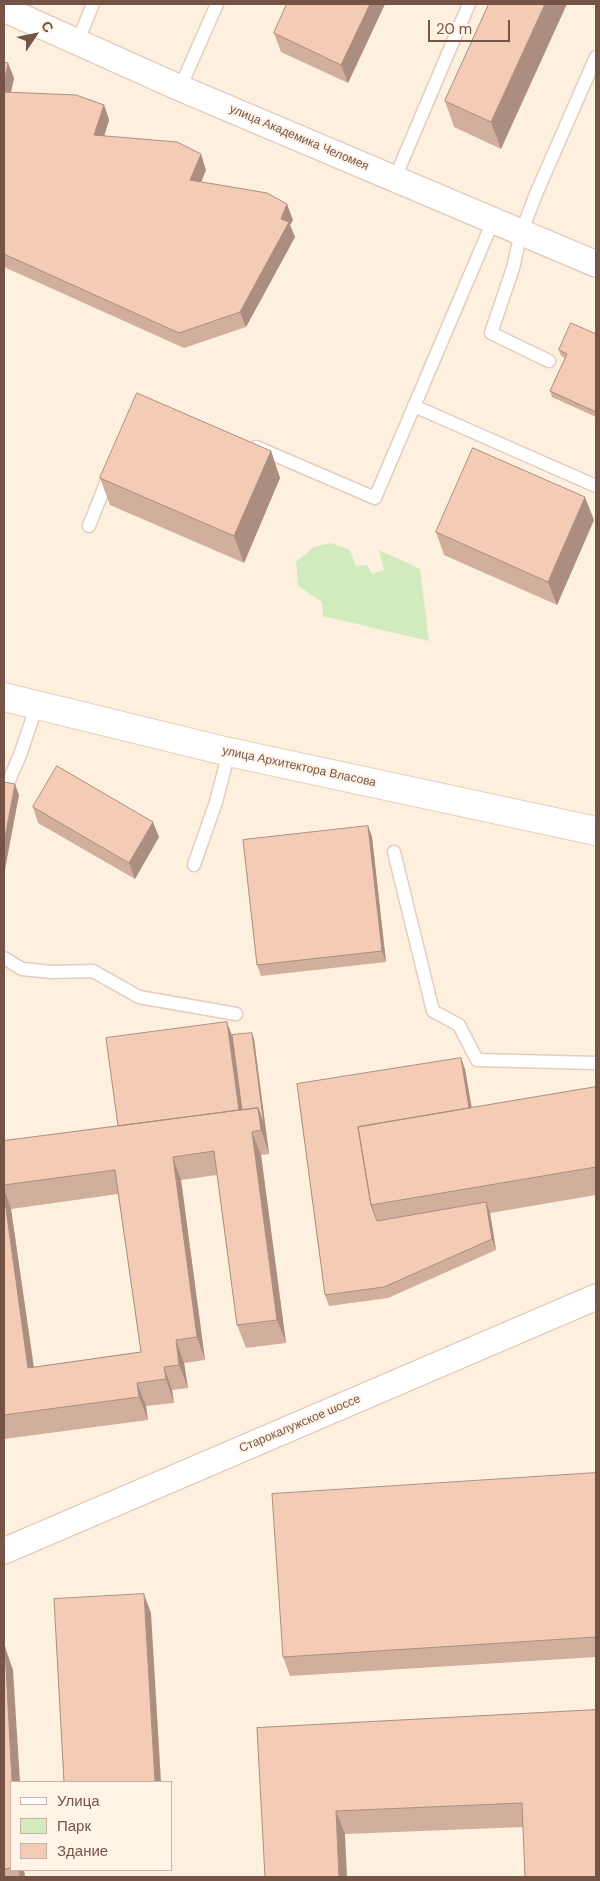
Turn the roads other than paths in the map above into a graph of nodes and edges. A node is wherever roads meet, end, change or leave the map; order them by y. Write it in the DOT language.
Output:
graph roads {
  1 [pos="93,4"];
  2 [pos="217,4"];
  3 [pos="469,4"];
  4 [pos="4,9"];
  5 [pos="77,42"];
  6 [pos="596,57"];
  7 [pos="180,88"];
  8 [pos="395,178"];
  9 [pos="493,221"];
  10 [pos="521,233"];
  11 [pos="596,264"];
  12 [pos="549,361"];
  13 [pos="414,406"];
  14 [pos="246,443"];
  15 [pos="115,462"];
  16 [pos="596,486"];
  17 [pos="89,526"];
  18 [pos="4,697"];
  19 [pos="36,705"];
  20 [pos="229,752"];
  21 [pos="4,792"];
  22 [pos="596,831"];
  23 [pos="394,852"];
  24 [pos="194,865"];
  25 [pos="4,958"];
  26 [pos="236,1014"];
  27 [pos="596,1063"];
  28 [pos="596,1297"];
  29 [pos="4,1551"];
  1 -- 5 [label="lane"];
  2 -- 7 [label="lane"];
  3 -- 8 [label="lane"];
  4 -- 5 [label="street, улица Академика Челомея"];
  5 -- 7 [label="street, улица Академика Челомея"];
  6 -- 10 [label="lane"];
  7 -- 8 [label="street, улица Академика Челомея"];
  8 -- 9 [label="street, улица Академика Челомея"];
  9 -- 10 [label="street, улица Академика Челомея"];
  9 -- 13 [label="lane"];
  10 -- 11 [label="street, улица Академика Челомея"];
  10 -- 12 [label="lane"];
  13 -- 14 [label="lane"];
  13 -- 16 [label="lane"];
  15 -- 17 [label="lane"];
  18 -- 19 [label="street, улица Архитектора Власова"];
  19 -- 20 [label="street, улица Архитектора Власова"];
  19 -- 21 [label="lane"];
  20 -- 22 [label="street, улица Архитектора Власова"];
  20 -- 24 [label="lane"];
  23 -- 27 [label="lane"];
  25 -- 26 [label="lane"];
  28 -- 29 [label="street, Старокалужское шоссе"];
}
